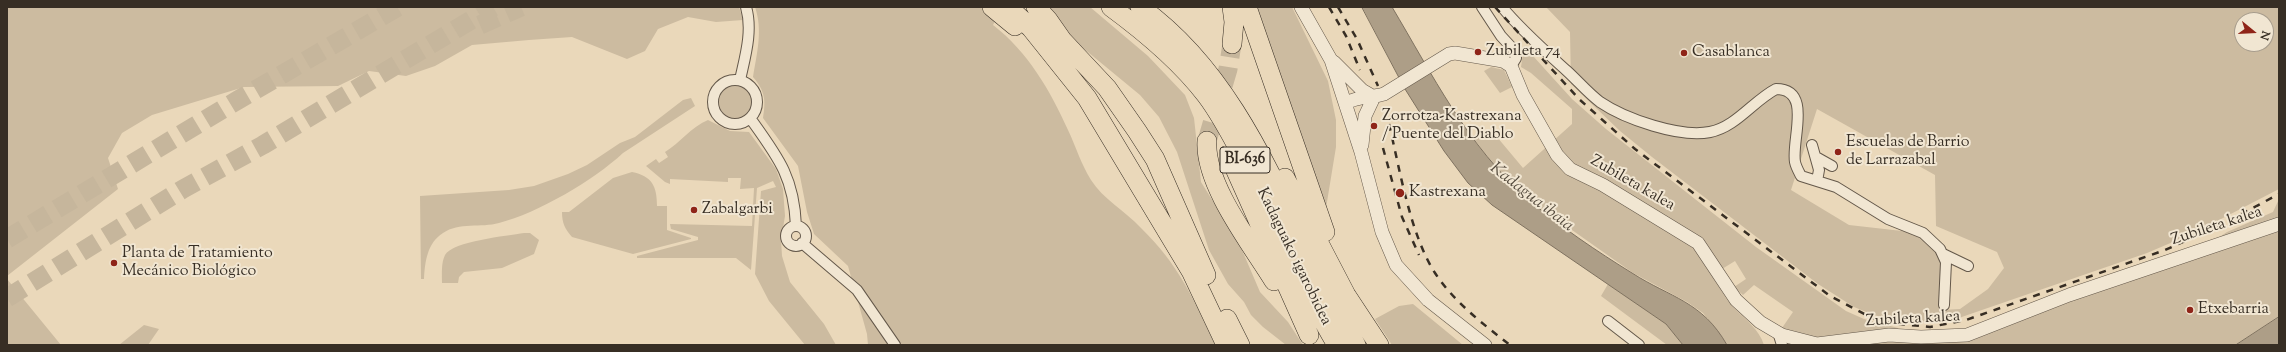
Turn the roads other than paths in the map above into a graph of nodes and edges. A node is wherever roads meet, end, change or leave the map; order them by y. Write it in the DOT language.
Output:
graph roads {
  1 [pos="746,7"];
  2 [pos="992,7"];
  3 [pos="1008,7"];
  4 [pos="1021,7"];
  5 [pos="1036,7"];
  6 [pos="1111,7"];
  7 [pos="1140,7"];
  8 [pos="1232,7"];
  9 [pos="1246,7"];
  10 [pos="1301,7"];
  11 [pos="1502,7"];
  12 [pos="1483,8"];
  13 [pos="1155,18"];
  14 [pos="1054,44"];
  15 [pos="1232,44"];
  16 [pos="1163,50"];
  17 [pos="1331,60"];
  18 [pos="1512,66"];
  19 [pos="740,80"];
  20 [pos="1379,96"];
  21 [pos="1346,103"];
  22 [pos="750,118"];
  23 [pos="1207,141"];
  24 [pos="1812,145"];
  25 [pos="1361,152"];
  26 [pos="1816,157"];
  27 [pos="1832,166"];
  28 [pos="1817,180"];
  29 [pos="2279,224"];
  30 [pos="796,226"];
  31 [pos="802,243"];
  32 [pos="1943,254"];
  33 [pos="1968,266"];
  34 [pos="1944,306"];
  35 [pos="1608,321"];
  36 [pos="1368,328"];
  37 [pos="1778,332"];
  38 [pos="1312,340"];
  39 [pos="895,345"];
  40 [pos="1226,345"];
  41 [pos="1240,345"];
  42 [pos="1337,345"];
  43 [pos="1356,345"];
  44 [pos="1379,345"];
  45 [pos="1485,345"];
  46 [pos="1639,345"];
  47 [pos="1782,345"];
  1 -- 19 [label="street"];
  2 -- 14 [label="highway"];
  3 -- 14 [label="highway"];
  4 -- 14 [label="highway"];
  5 -- 14 [label="highway"];
  6 -- 16 [label="highway, Kadaguako igarobidea / BI-636"];
  7 -- 13 [label="highway, Kadaguako igarobidea / BI-636"];
  8 -- 15 [label="highway"];
  9 -- 36 [label="highway"];
  10 -- 17 [label="street"];
  11 -- 28 [label="street"];
  12 -- 18 [label="street"];
  13 -- 36 [label="highway"];
  13 -- 43 [label="highway, Kadaguako igarobidea / BI-636"];
  14 -- 40 [label="highway"];
  14 -- 41 [label="highway"];
  16 -- 38 [label="highway"];
  16 -- 42 [label="highway, Kadaguako igarobidea / BI-636"];
  17 -- 20 [label="street"];
  17 -- 21 [label="street"];
  18 -- 20 [label="street"];
  18 -- 37 [label="street, Zubileta kalea"];
  19 -- 22 [label="street"];
  19 -- 22 [label="street"];
  20 -- 21 [label="street"];
  20 -- 25 [label="street"];
  21 -- 25 [label="street"];
  22 -- 30 [label="street"];
  23 -- 38 [label="highway"];
  24 -- 26 [label="street"];
  25 -- 45 [label="street"];
  26 -- 27 [label="street"];
  26 -- 28 [label="street"];
  28 -- 32 [label="street"];
  29 -- 37 [label="street, Zubileta kalea"];
  30 -- 31 [label="street"];
  30 -- 31 [label="street"];
  31 -- 39 [label="street"];
  32 -- 33 [label="street"];
  32 -- 34 [label="street"];
  35 -- 46 [label="street"];
  36 -- 44 [label="highway"];
  37 -- 47 [label="street"];
}
